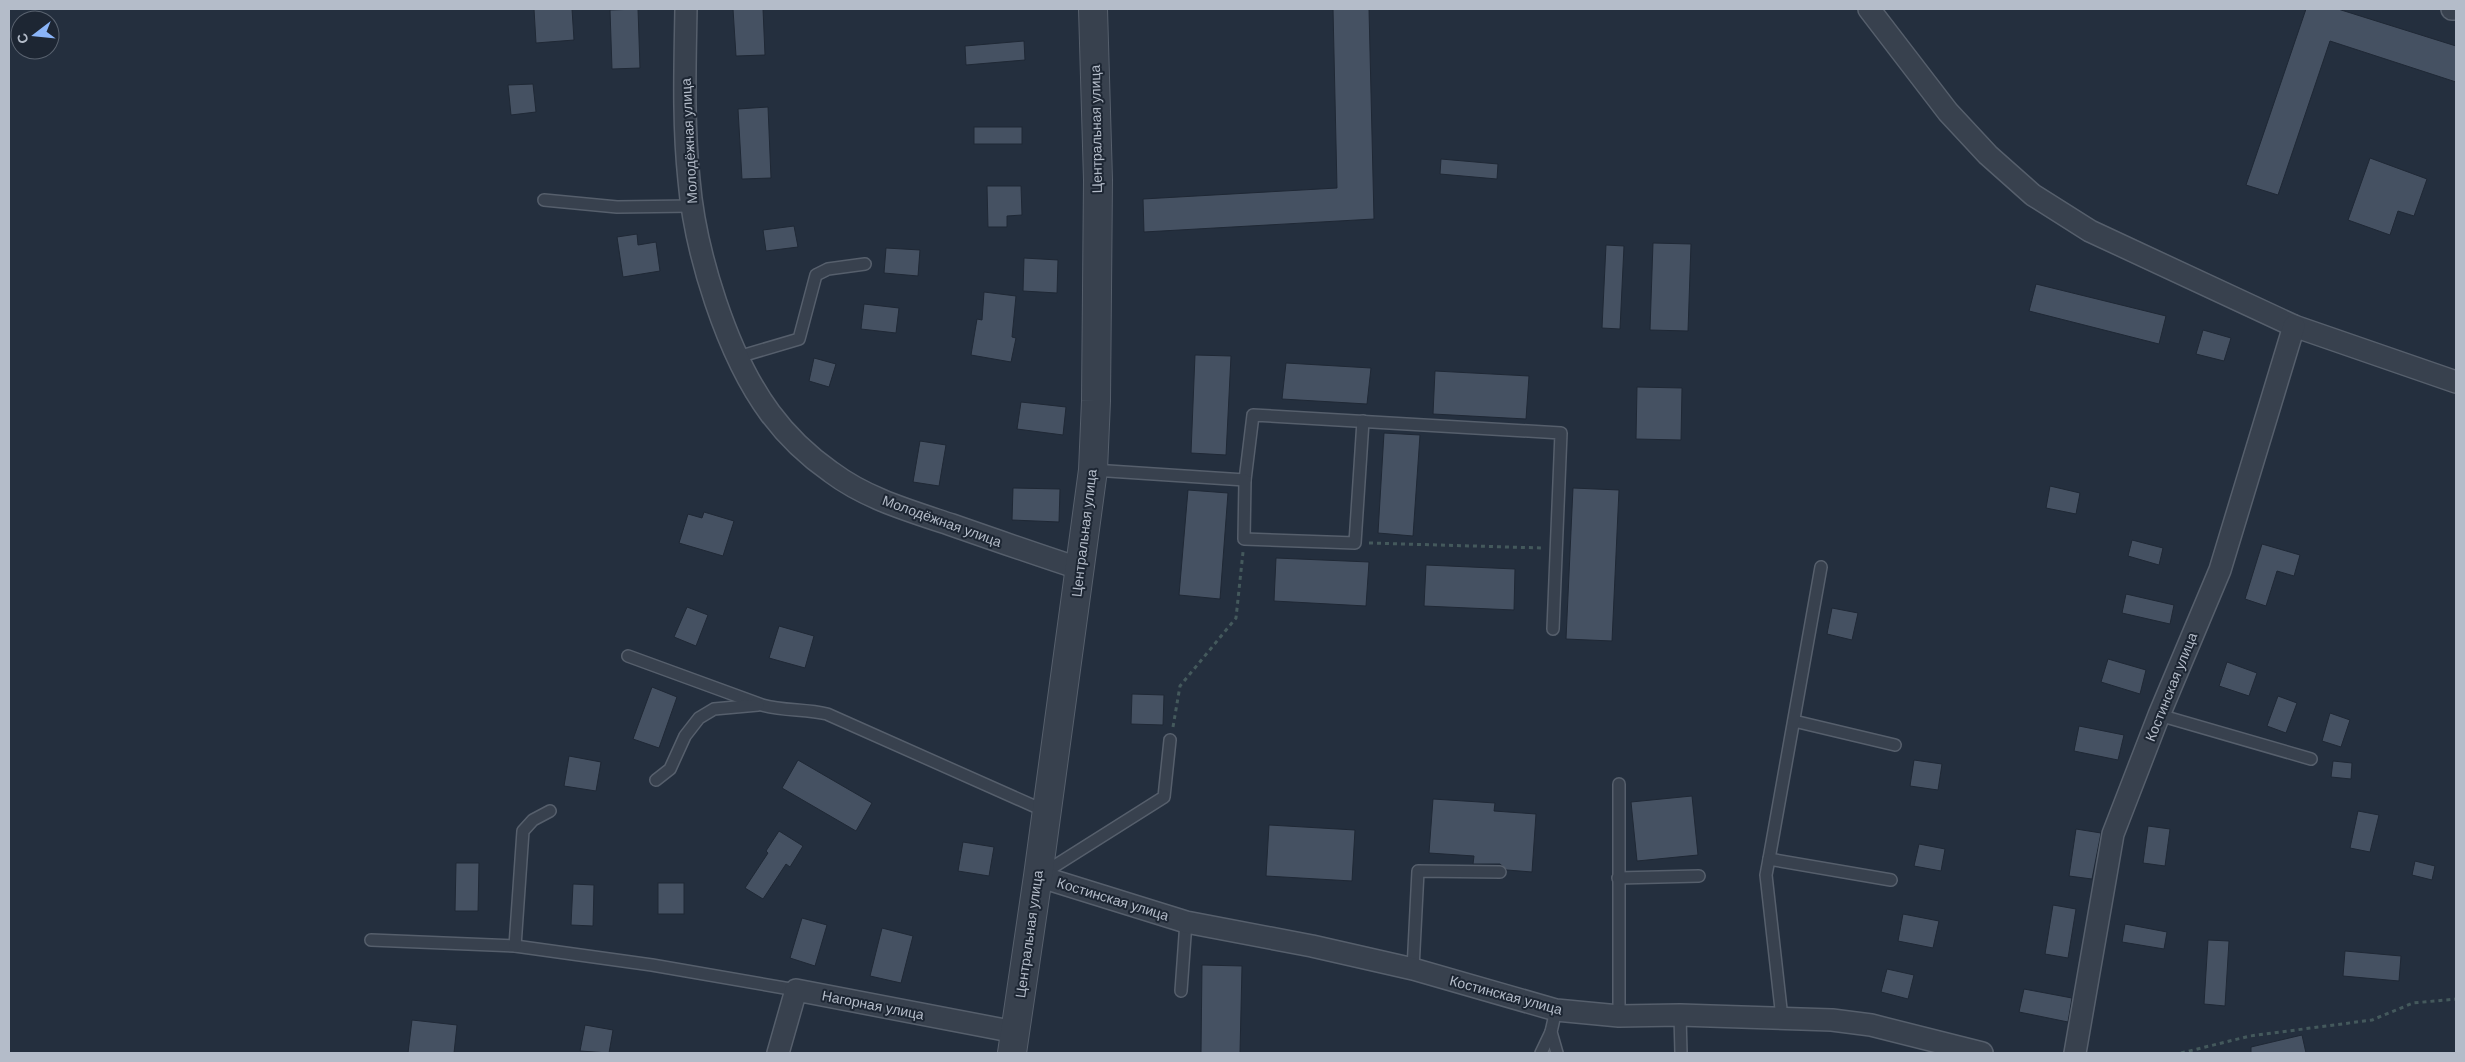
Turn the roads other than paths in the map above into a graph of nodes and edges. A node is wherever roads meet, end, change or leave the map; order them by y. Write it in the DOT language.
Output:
graph roads {
  1 [pos="686,9"];
  2 [pos="1093,9"];
  3 [pos="1869,9"];
  4 [pos="2452,9"];
  5 [pos="2456,9"];
  6 [pos="544,200"];
  7 [pos="692,206"];
  8 [pos="865,264"];
  9 [pos="2294,326"];
  10 [pos="738,357"];
  11 [pos="2456,382"];
  12 [pos="1363,421"];
  13 [pos="1093,470"];
  14 [pos="1245,480"];
  15 [pos="1821,567"];
  16 [pos="1081,569"];
  17 [pos="1554,629"];
  18 [pos="628,656"];
  19 [pos="762,705"];
  20 [pos="2159,715"];
  21 [pos="1794,721"];
  22 [pos="1170,740"];
  23 [pos="1895,745"];
  24 [pos="2310,760"];
  25 [pos="656,780"];
  26 [pos="1619,784"];
  27 [pos="550,811"];
  28 [pos="1045,811"];
  29 [pos="1770,859"];
  30 [pos="1500,872"];
  31 [pos="1038,876"];
  32 [pos="1699,876"];
  33 [pos="1618,878"];
  34 [pos="1891,880"];
  35 [pos="1186,922"];
  36 [pos="371,940"];
  37 [pos="515,946"];
  38 [pos="1413,969"];
  39 [pos="796,990"];
  40 [pos="1181,990"];
  41 [pos="1556,1010"];
  42 [pos="1680,1015"];
  43 [pos="1619,1016"];
  44 [pos="1782,1018"];
  45 [pos="1551,1032"];
  46 [pos="1013,1042"];
  47 [pos="778,1053"];
  48 [pos="1541,1053"];
  49 [pos="1557,1053"];
  50 [pos="1681,1053"];
  51 [pos="1982,1053"];
  52 [pos="2075,1053"];
  1 -- 7 [label="street, Молодёжная улица"];
  2 -- 13 [label="street, Центральная улица"];
  3 -- 9 [label="street"];
  4 -- 5 [label="street"];
  6 -- 7 [label="lane"];
  7 -- 10 [label="street, Молодёжная улица"];
  8 -- 10 [label="lane"];
  9 -- 11 [label="street"];
  9 -- 20 [label="street, Костинская улица"];
  10 -- 16 [label="street, Молодёжная улица"];
  12 -- 14 [label="lane"];
  12 -- 14 [label="lane"];
  12 -- 17 [label="lane"];
  13 -- 14 [label="lane"];
  13 -- 16 [label="street, Центральная улица"];
  15 -- 21 [label="lane"];
  16 -- 28 [label="street, Центральная улица"];
  18 -- 19 [label="lane"];
  19 -- 25 [label="lane"];
  19 -- 28 [label="lane"];
  20 -- 24 [label="lane"];
  20 -- 52 [label="street, Костинская улица"];
  21 -- 23 [label="lane"];
  21 -- 29 [label="lane"];
  22 -- 31 [label="lane"];
  26 -- 33 [label="lane"];
  27 -- 37 [label="lane"];
  28 -- 31 [label="street, Центральная улица"];
  29 -- 34 [label="lane"];
  29 -- 44 [label="lane"];
  30 -- 38 [label="lane"];
  31 -- 35 [label="street, Костинская улица"];
  31 -- 46 [label="street, Центральная улица"];
  32 -- 33 [label="lane"];
  33 -- 43 [label="lane"];
  35 -- 38 [label="street, Костинская улица"];
  35 -- 40 [label="lane"];
  36 -- 37 [label="lane"];
  37 -- 39 [label="lane"];
  38 -- 41 [label="street, Костинская улица"];
  39 -- 46 [label="street, Нагорная улица"];
  39 -- 47 [label="street"];
  41 -- 43 [label="street, Костинская улица"];
  41 -- 45 [label="lane"];
  42 -- 43 [label="street, Костинская улица"];
  42 -- 44 [label="street, Костинская улица"];
  42 -- 50 [label="lane"];
  44 -- 51 [label="street, Костинская улица"];
  45 -- 48 [label="lane"];
  45 -- 49 [label="lane"];
}
